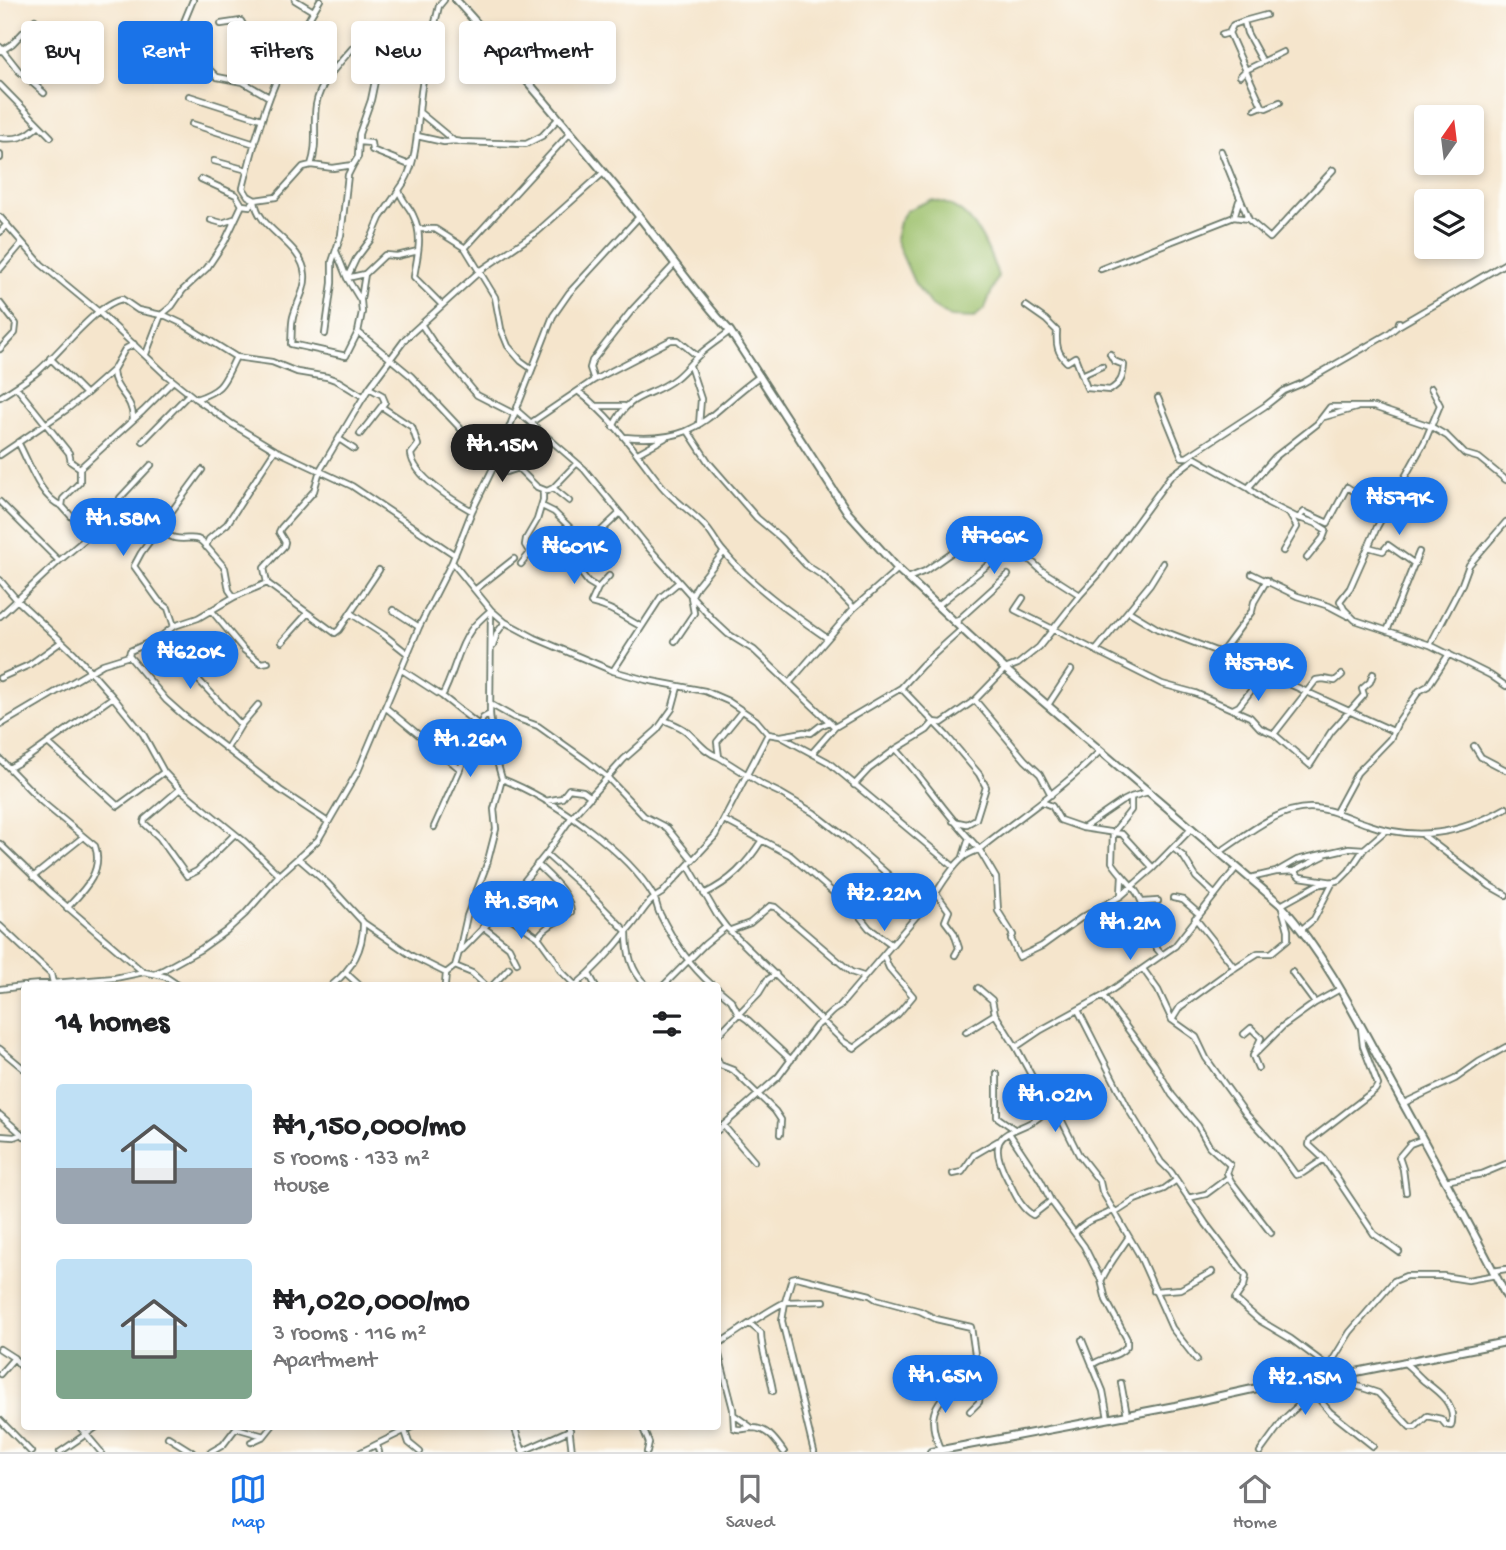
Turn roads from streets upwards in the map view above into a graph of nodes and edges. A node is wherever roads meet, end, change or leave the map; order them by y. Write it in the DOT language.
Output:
graph roads {
  1 [pos="193,0"];
  2 [pos="295,0"];
  3 [pos="320,0"];
  4 [pos="444,0"];
  5 [pos="456,0"];
  6 [pos="313,11"];
  7 [pos="1266,15"];
  8 [pos="35,20"];
  9 [pos="184,21"];
  10 [pos="308,21"];
  11 [pos="436,21"];
  12 [pos="1244,21"];
  13 [pos="227,23"];
  14 [pos="221,24"];
  15 [pos="1,49"];
  16 [pos="351,51"];
  17 [pos="1283,52"];
  18 [pos="1263,61"];
  19 [pos="1246,70"];
  20 [pos="213,74"];
  21 [pos="1240,76"];
  22 [pos="275,84"];
  23 [pos="374,84"];
  24 [pos="422,84"];
  25 [pos="0,85"];
  26 [pos="44,93"];
  27 [pos="189,96"];
  28 [pos="269,97"];
  29 [pos="1280,102"];
  30 [pos="1262,106"];
  31 [pos="1255,109"];
  32 [pos="419,112"];
  33 [pos="261,119"];
  34 [pos="558,119"];
  35 [pos="192,124"];
  36 [pos="39,125"];
  37 [pos="570,134"];
  38 [pos="417,136"];
  39 [pos="51,137"];
  40 [pos="0,138"];
  41 [pos="454,141"];
  42 [pos="359,142"];
  43 [pos="255,144"];
  44 [pos="1221,151"];
  45 [pos="214,160"];
  46 [pos="413,160"];
  47 [pos="353,164"];
  48 [pos="311,165"];
  49 [pos="247,170"];
  50 [pos="1333,170"];
  51 [pos="603,173"];
  52 [pos="201,179"];
  53 [pos="399,190"];
  54 [pos="255,200"];
  55 [pos="1239,200"];
  56 [pos="242,205"];
  57 [pos="0,217"];
  58 [pos="1234,217"];
  59 [pos="235,218"];
  60 [pos="639,218"];
  61 [pos="1248,219"];
  62 [pos="211,220"];
  63 [pos="222,223"];
  64 [pos="7,225"];
  65 [pos="419,229"];
  66 [pos="231,230"];
  67 [pos="0,232"];
  68 [pos="23,243"];
  69 [pos="465,248"];
  70 [pos="336,251"];
  71 [pos="418,251"];
  72 [pos="1506,263"];
  73 [pos="674,265"];
  74 [pos="0,269"];
  75 [pos="1101,269"];
  76 [pos="480,271"];
  77 [pos="365,274"];
  78 [pos="347,278"];
  79 [pos="361,301"];
  80 [pos="0,303"];
  81 [pos="441,304"];
  82 [pos="1026,306"];
  83 [pos="99,312"];
  84 [pos="161,315"];
  85 [pos="421,324"];
  86 [pos="730,331"];
  87 [pos="358,332"];
  88 [pos="325,334"];
  89 [pos="125,337"];
  90 [pos="134,344"];
  91 [pos="541,348"];
  92 [pos="0,349"];
  93 [pos="125,349"];
  94 [pos="549,353"];
  95 [pos="1110,354"];
  96 [pos="146,355"];
  97 [pos="697,356"];
  98 [pos="236,357"];
  99 [pos="50,358"];
  100 [pos="390,358"];
  101 [pos="690,366"];
  102 [pos="1102,366"];
  103 [pos="531,369"];
  104 [pos="113,370"];
  105 [pos="1082,375"];
  106 [pos="761,376"];
  107 [pos="594,380"];
  108 [pos="173,381"];
  109 [pos="17,388"];
  110 [pos="369,388"];
  111 [pos="1431,388"];
  112 [pos="579,392"];
  113 [pos="86,394"];
  114 [pos="189,394"];
  115 [pos="0,397"];
  116 [pos="364,397"];
  117 [pos="1158,398"];
  118 [pos="196,399"];
  119 [pos="595,406"];
  120 [pos="624,406"];
  121 [pos="382,407"];
  122 [pos="515,412"];
  123 [pos="133,419"];
  124 [pos="532,422"];
  125 [pos="45,425"];
  126 [pos="699,426"];
  127 [pos="1430,426"];
  128 [pos="614,427"];
  129 [pos="688,431"];
  130 [pos="360,434"];
  131 [pos="623,437"];
  132 [pos="666,438"];
  133 [pos="339,439"];
  134 [pos="143,441"];
  135 [pos="18,442"];
  136 [pos="354,449"];
  137 [pos="275,450"];
  138 [pos="478,452"];
  139 [pos="638,453"];
  140 [pos="0,455"];
  141 [pos="577,463"];
  142 [pos="495,464"];
  143 [pos="151,465"];
  144 [pos="80,468"];
  145 [pos="202,470"];
  146 [pos="320,470"];
  147 [pos="1506,480"];
  148 [pos="553,488"];
  149 [pos="1248,488"];
  150 [pos="542,490"];
  151 [pos="569,501"];
  152 [pos="0,502"];
  153 [pos="62,506"];
  154 [pos="542,506"];
  155 [pos="472,511"];
  156 [pos="1385,512"];
  157 [pos="620,513"];
  158 [pos="1290,515"];
  159 [pos="1298,518"];
  160 [pos="1506,522"];
  161 [pos="1021,525"];
  162 [pos="160,530"];
  163 [pos="89,536"];
  164 [pos="587,544"];
  165 [pos="1014,544"];
  166 [pos="961,547"];
  167 [pos="1368,547"];
  168 [pos="208,550"];
  169 [pos="1283,551"];
  170 [pos="723,552"];
  171 [pos="1419,552"];
  172 [pos="455,555"];
  173 [pos="1307,558"];
  174 [pos="514,559"];
  175 [pos="59,561"];
  176 [pos="452,562"];
  177 [pos="1163,563"];
  178 [pos="521,564"];
  179 [pos="1415,564"];
  180 [pos="898,569"];
  181 [pos="379,570"];
  182 [pos="1252,573"];
  183 [pos="1008,575"];
  184 [pos="609,576"];
  185 [pos="907,578"];
  186 [pos="0,580"];
  187 [pos="1267,580"];
  188 [pos="679,582"];
  189 [pos="267,583"];
  190 [pos="598,588"];
  191 [pos="476,589"];
  192 [pos="1080,595"];
  193 [pos="234,597"];
  194 [pos="691,597"];
  195 [pos="1023,598"];
  196 [pos="17,600"];
  197 [pos="937,606"];
  198 [pos="854,608"];
  199 [pos="211,610"];
  200 [pos="491,610"];
  201 [pos="393,611"];
  202 [pos="1128,611"];
  203 [pos="350,613"];
  204 [pos="307,614"];
  205 [pos="0,615"];
  206 [pos="1355,620"];
  207 [pos="505,622"];
  208 [pos="956,622"];
  209 [pos="174,626"];
  210 [pos="640,626"];
  211 [pos="419,627"];
  212 [pos="963,629"];
  213 [pos="1052,629"];
  214 [pos="1387,631"];
  215 [pos="159,638"];
  216 [pos="827,638"];
  217 [pos="676,641"];
  218 [pos="61,642"];
  219 [pos="282,642"];
  220 [pos="1430,645"];
  221 [pos="1097,649"];
  222 [pos="491,652"];
  223 [pos="1221,653"];
  224 [pos="408,654"];
  225 [pos="1450,654"];
  226 [pos="129,656"];
  227 [pos="268,662"];
  228 [pos="1006,669"];
  229 [pos="402,670"];
  230 [pos="1071,670"];
  231 [pos="613,671"];
  232 [pos="91,672"];
  233 [pos="1264,674"];
  234 [pos="1373,674"];
  235 [pos="1342,676"];
  236 [pos="0,678"];
  237 [pos="790,682"];
  238 [pos="1506,686"];
  239 [pos="678,687"];
  240 [pos="901,688"];
  241 [pos="1305,692"];
  242 [pos="442,696"];
  243 [pos="113,697"];
  244 [pos="975,700"];
  245 [pos="490,704"];
  246 [pos="258,705"];
  247 [pos="1048,705"];
  248 [pos="385,707"];
  249 [pos="1233,709"];
  250 [pos="742,711"];
  251 [pos="1351,712"];
  252 [pos="490,714"];
  253 [pos="664,720"];
  254 [pos="830,722"];
  255 [pos="934,722"];
  256 [pos="0,724"];
  257 [pos="242,725"];
  258 [pos="480,726"];
  259 [pos="835,727"];
  260 [pos="1393,731"];
  261 [pos="768,734"];
  262 [pos="1273,734"];
  263 [pos="780,736"];
  264 [pos="717,741"];
  265 [pos="48,743"];
  266 [pos="1474,746"];
  267 [pos="227,748"];
  268 [pos="705,749"];
  269 [pos="896,749"];
  270 [pos="1101,750"];
  271 [pos="812,753"];
  272 [pos="719,757"];
  273 [pos="0,759"];
  274 [pos="9,768"];
  275 [pos="460,769"];
  276 [pos="1506,770"];
  277 [pos="164,772"];
  278 [pos="748,776"];
  279 [pos="607,778"];
  280 [pos="502,779"];
  281 [pos="854,785"];
  282 [pos="180,789"];
  283 [pos="1148,792"];
  284 [pos="1053,793"];
  285 [pos="591,797"];
  286 [pos="1131,797"];
  287 [pos="545,801"];
  288 [pos="1042,802"];
  289 [pos="1506,808"];
  290 [pos="1336,812"];
  291 [pos="571,818"];
  292 [pos="724,820"];
  293 [pos="952,821"];
  294 [pos="328,822"];
  295 [pos="434,827"];
  296 [pos="1083,828"];
  297 [pos="1193,828"];
  298 [pos="1387,829"];
  299 [pos="1113,833"];
  300 [pos="235,834"];
  301 [pos="1423,835"];
  302 [pos="83,837"];
  303 [pos="969,838"];
  304 [pos="762,840"];
  305 [pos="0,844"];
  306 [pos="1172,848"];
  307 [pos="979,849"];
  308 [pos="1364,849"];
  309 [pos="1220,852"];
  310 [pos="1330,853"];
  311 [pos="546,854"];
  312 [pos="963,857"];
  313 [pos="299,859"];
  314 [pos="692,859"];
  315 [pos="537,864"];
  316 [pos="688,865"];
  317 [pos="954,867"];
  318 [pos="1153,868"];
  319 [pos="1236,868"];
  320 [pos="1294,871"];
  321 [pos="1276,872"];
  322 [pos="279,875"];
  323 [pos="1122,875"];
  324 [pos="33,877"];
  325 [pos="1250,878"];
  326 [pos="1333,882"];
  327 [pos="1133,886"];
  328 [pos="936,892"];
  329 [pos="1506,892"];
  330 [pos="704,894"];
  331 [pos="1214,894"];
  332 [pos="1121,896"];
  333 [pos="654,897"];
  334 [pos="1173,898"];
  335 [pos="473,899"];
  336 [pos="1158,901"];
  337 [pos="1143,902"];
  338 [pos="923,905"];
  339 [pos="1281,905"];
  340 [pos="67,908"];
  341 [pos="500,911"];
  342 [pos="1197,916"];
  343 [pos="363,922"];
  344 [pos="1131,922"];
  345 [pos="0,926"];
  346 [pos="483,927"];
  347 [pos="729,928"];
  348 [pos="1302,929"];
  349 [pos="1142,931"];
  350 [pos="627,932"];
  351 [pos="538,937"];
  352 [pos="891,944"];
  353 [pos="459,953"];
  354 [pos="955,955"];
  355 [pos="1162,955"];
  356 [pos="884,956"];
  357 [pos="690,959"];
  358 [pos="517,963"];
  359 [pos="454,966"];
  360 [pos="509,968"];
  361 [pos="1235,968"];
  362 [pos="1143,969"];
  363 [pos="144,972"];
  364 [pos="1292,972"];
  365 [pos="446,973"];
  366 [pos="154,974"];
  367 [pos="347,974"];
  368 [pos="589,974"];
  369 [pos="776,974"];
  370 [pos="863,976"];
  371 [pos="53,982"];
  372 [pos="74,982"];
  373 [pos="174,982"];
  374 [pos="336,982"];
  375 [pos="356,982"];
  376 [pos="445,982"];
  377 [pos="482,982"];
  378 [pos="496,982"];
  379 [pos="572,982"];
  380 [pos="579,982"];
  381 [pos="593,982"];
  382 [pos="643,982"];
  383 [pos="667,982"];
  384 [pos="709,982"];
  385 [pos="21,987"];
  386 [pos="978,988"];
  387 [pos="0,989"];
  388 [pos="1340,989"];
  389 [pos="721,992"];
  390 [pos="1103,996"];
  391 [pos="1315,1003"];
  392 [pos="1078,1010"];
  393 [pos="738,1013"];
  394 [pos="816,1013"];
  395 [pos="995,1014"];
  396 [pos="1172,1020"];
  397 [pos="824,1022"];
  398 [pos="1360,1024"];
  399 [pos="817,1026"];
  400 [pos="721,1032"];
  401 [pos="966,1032"];
  402 [pos="1244,1034"];
  403 [pos="1016,1047"];
  404 [pos="1506,1047"];
  405 [pos="0,1049"];
  406 [pos="1252,1056"];
  407 [pos="791,1060"];
  408 [pos="721,1065"];
  409 [pos="21,1066"];
  410 [pos="1258,1068"];
  411 [pos="997,1074"];
  412 [pos="1037,1086"];
  413 [pos="758,1094"];
  414 [pos="1404,1103"];
  415 [pos="1049,1106"];
  416 [pos="0,1115"];
  417 [pos="1035,1120"];
  418 [pos="723,1125"];
  419 [pos="1012,1131"];
  420 [pos="21,1133"];
  421 [pos="780,1134"];
  422 [pos="21,1135"];
  423 [pos="0,1136"];
  424 [pos="1423,1139"];
  425 [pos="999,1140"];
  426 [pos="1324,1159"];
  427 [pos="754,1161"];
  428 [pos="1506,1164"];
  429 [pos="953,1174"];
  430 [pos="1229,1177"];
  431 [pos="1175,1181"];
  432 [pos="1444,1182"];
  433 [pos="1406,1192"];
  434 [pos="1187,1198"];
  435 [pos="1051,1201"];
  436 [pos="1114,1211"];
  437 [pos="1075,1233"];
  438 [pos="1271,1233"];
  439 [pos="1128,1238"];
  440 [pos="1399,1252"];
  441 [pos="1506,1269"];
  442 [pos="1212,1272"];
  443 [pos="1494,1273"];
  444 [pos="1101,1280"];
  445 [pos="1154,1291"];
  446 [pos="1506,1296"];
  447 [pos="824,1301"];
  448 [pos="785,1302"];
  449 [pos="750,1324"];
  450 [pos="1082,1340"];
  451 [pos="721,1342"];
  452 [pos="1506,1342"];
  453 [pos="0,1349"];
  454 [pos="14,1358"];
  455 [pos="1196,1360"];
  456 [pos="1403,1362"];
  457 [pos="721,1364"];
  458 [pos="21,1366"];
  459 [pos="1093,1366"];
  460 [pos="1329,1367"];
  461 [pos="0,1374"];
  462 [pos="947,1374"];
  463 [pos="1347,1374"];
  464 [pos="1322,1377"];
  465 [pos="956,1383"];
  466 [pos="1121,1383"];
  467 [pos="974,1385"];
  468 [pos="773,1391"];
  469 [pos="1313,1392"];
  470 [pos="970,1412"];
  471 [pos="733,1415"];
  472 [pos="1127,1415"];
  473 [pos="1108,1418"];
  474 [pos="0,1420"];
  475 [pos="752,1428"];
  476 [pos="82,1430"];
  477 [pos="92,1430"];
  478 [pos="234,1430"];
  479 [pos="243,1430"];
  480 [pos="269,1430"];
  481 [pos="515,1430"];
  482 [pos="565,1430"];
  483 [pos="569,1430"];
  484 [pos="644,1430"];
  485 [pos="405,1431"];
  486 [pos="86,1434"];
  487 [pos="264,1436"];
  488 [pos="168,1437"];
  489 [pos="251,1442"];
  490 [pos="377,1445"];
  491 [pos="1373,1446"];
  492 [pos="940,1449"];
  493 [pos="31,1452"];
  494 [pos="60,1452"];
  495 [pos="101,1452"];
  496 [pos="192,1452"];
  497 [pos="211,1452"];
  498 [pos="361,1452"];
  499 [pos="379,1452"];
  500 [pos="419,1452"];
  501 [pos="523,1452"];
  502 [pos="572,1452"];
  503 [pos="647,1452"];
  504 [pos="784,1452"];
  505 [pos="814,1452"];
  506 [pos="931,1452"];
  507 [pos="1261,1452"];
  1 -- 9 [label="street"];
  2 -- 6 [label="street"];
  3 -- 6 [label="street"];
  4 -- 11 [label="street"];
  5 -- 34 [label="street"];
  6 -- 10 [label="street"];
  7 -- 12 [label="street"];
  8 -- 15 [label="street"];
  12 -- 18 [label="street"];
  12 -- 19 [label="street"];
  13 -- 14 [label="street"];
  15 -- 26 [label="street"];
  16 -- 48 [label="street"];
  17 -- 18 [label="street"];
  18 -- 19 [label="street"];
  19 -- 21 [label="street"];
  19 -- 30 [label="street"];
  20 -- 28 [label="street"];
  22 -- 28 [label="street"];
  23 -- 42 [label="street"];
  24 -- 32 [label="street"];
  25 -- 36 [label="street"];
  27 -- 33 [label="street"];
  28 -- 33 [label="street"];
  29 -- 30 [label="street"];
  30 -- 31 [label="street"];
  32 -- 38 [label="street"];
  32 -- 41 [label="street"];
  33 -- 43 [label="street"];
  34 -- 37 [label="street"];
  34 -- 41 [label="street"];
  35 -- 43 [label="street"];
  36 -- 39 [label="street"];
  36 -- 40 [label="street"];
  37 -- 51 [label="street"];
  37 -- 69 [label="street"];
  38 -- 41 [label="street"];
  38 -- 46 [label="street"];
  42 -- 46 [label="street"];
  42 -- 47 [label="street"];
  43 -- 49 [label="street"];
  44 -- 55 [label="street"];
  45 -- 49 [label="street"];
  46 -- 53 [label="street"];
  47 -- 48 [label="street"];
  47 -- 70 [label="street"];
  48 -- 54 [label="street"];
  49 -- 54 [label="street"];
  50 -- 61 [label="street"];
  51 -- 60 [label="street"];
  51 -- 76 [label="street"];
  52 -- 56 [label="street"];
  53 -- 65 [label="street"];
  53 -- 78 [label="street"];
  54 -- 56 [label="street"];
  54 -- 87 [label="street"];
  55 -- 58 [label="street"];
  55 -- 61 [label="street"];
  56 -- 59 [label="street"];
  57 -- 64 [label="street"];
  58 -- 61 [label="street"];
  58 -- 75 [label="street"];
  59 -- 63 [label="street"];
  59 -- 66 [label="street"];
  60 -- 73 [label="street"];
  60 -- 91 [label="street"];
  62 -- 63 [label="street"];
  63 -- 66 [label="street"];
  64 -- 67 [label="street"];
  64 -- 68 [label="street"];
  65 -- 69 [label="street"];
  65 -- 71 [label="street"];
  66 -- 84 [label="street"];
  68 -- 74 [label="street"];
  68 -- 83 [label="street"];
  69 -- 76 [label="street"];
  70 -- 78 [label="street"];
  70 -- 88 [label="street"];
  71 -- 77 [label="street"];
  71 -- 81 [label="street"];
  72 -- 117 [label="street"];
  73 -- 86 [label="street"];
  73 -- 107 [label="street"];
  76 -- 81 [label="street"];
  76 -- 103 [label="street"];
  77 -- 78 [label="street"];
  77 -- 79 [label="street"];
  78 -- 79 [label="street"];
  79 -- 87 [label="street"];
  80 -- 92 [label="street"];
  81 -- 85 [label="street"];
  82 -- 105 [label="street"];
  83 -- 84 [label="street"];
  83 -- 89 [label="street"];
  83 -- 99 [label="street"];
  84 -- 96 [label="street"];
  84 -- 98 [label="street"];
  85 -- 100 [label="street"];
  85 -- 122 [label="street"];
  86 -- 97 [label="street"];
  86 -- 106 [label="street"];
  87 -- 100 [label="street"];
  89 -- 90 [label="street"];
  89 -- 93 [label="street"];
  90 -- 93 [label="street"];
  90 -- 96 [label="street"];
  91 -- 94 [label="street"];
  91 -- 103 [label="street"];
  93 -- 104 [label="street"];
  95 -- 105 [label="street"];
  96 -- 108 [label="street"];
  97 -- 101 [label="street"];
  97 -- 107 [label="street"];
  98 -- 116 [label="street"];
  98 -- 118 [label="street"];
  99 -- 109 [label="street"];
  99 -- 113 [label="street"];
  100 -- 110 [label="street"];
  100 -- 138 [label="street"];
  101 -- 120 [label="street"];
  101 -- 126 [label="street"];
  102 -- 105 [label="street"];
  103 -- 122 [label="street"];
  104 -- 113 [label="street"];
  104 -- 123 [label="street"];
  106 -- 126 [label="street"];
  106 -- 180 [label="street"];
  107 -- 112 [label="street"];
  108 -- 114 [label="street"];
  108 -- 123 [label="street"];
  109 -- 115 [label="street"];
  109 -- 125 [label="street"];
  110 -- 116 [label="street"];
  110 -- 121 [label="street"];
  111 -- 127 [label="street"];
  112 -- 119 [label="street"];
  112 -- 124 [label="street"];
  113 -- 125 [label="street"];
  114 -- 118 [label="street"];
  114 -- 134 [label="street"];
  116 -- 133 [label="street"];
  118 -- 137 [label="street"];
  119 -- 120 [label="street"];
  119 -- 128 [label="street"];
  120 -- 128 [label="street"];
  121 -- 130 [label="street"];
  121 -- 155 [label="street"];
  122 -- 124 [label="street"];
  122 -- 142 [label="street"];
  123 -- 144 [label="street"];
  124 -- 141 [label="street"];
  125 -- 135 [label="street"];
  125 -- 144 [label="street"];
  126 -- 129 [label="street"];
  127 -- 147 [label="street"];
  127 -- 149 [label="street"];
  127 -- 156 [label="street"];
  128 -- 131 [label="street"];
  129 -- 132 [label="street"];
  129 -- 198 [label="street"];
  131 -- 132 [label="street"];
  131 -- 139 [label="street"];
  132 -- 139 [label="street"];
  133 -- 136 [label="street"];
  133 -- 146 [label="street"];
  135 -- 140 [label="street"];
  135 -- 153 [label="street"];
  137 -- 146 [label="street"];
  137 -- 168 [label="street"];
  139 -- 170 [label="street"];
  141 -- 148 [label="street"];
  141 -- 157 [label="street"];
  142 -- 150 [label="street"];
  142 -- 155 [label="street"];
  143 -- 163 [label="street"];
  144 -- 153 [label="street"];
  145 -- 162 [label="street"];
  146 -- 172 [label="street"];
  146 -- 189 [label="street"];
  148 -- 150 [label="street"];
  148 -- 151 [label="street"];
  149 -- 158 [label="street"];
  149 -- 192 [label="street"];
  150 -- 154 [label="street"];
  152 -- 175 [label="street"];
  153 -- 163 [label="street"];
  154 -- 164 [label="street"];
  154 -- 178 [label="street"];
  155 -- 172 [label="street"];
  156 -- 159 [label="street"];
  156 -- 167 [label="street"];
  157 -- 164 [label="street"];
  157 -- 188 [label="street"];
  158 -- 159 [label="street"];
  158 -- 169 [label="street"];
  159 -- 173 [label="street"];
  160 -- 220 [label="street"];
  161 -- 165 [label="street"];
  162 -- 168 [label="street"];
  162 -- 209 [label="street"];
  163 -- 175 [label="street"];
  164 -- 190 [label="street"];
  165 -- 192 [label="street"];
  165 -- 197 [label="street"];
  166 -- 185 [label="street"];
  167 -- 179 [label="street"];
  167 -- 206 [label="street"];
  168 -- 193 [label="street"];
  170 -- 194 [label="street"];
  170 -- 216 [label="street"];
  171 -- 179 [label="street"];
  172 -- 176 [label="street"];
  174 -- 191 [label="street"];
  175 -- 196 [label="street"];
  176 -- 191 [label="street"];
  176 -- 211 [label="street"];
  177 -- 202 [label="street"];
  179 -- 214 [label="street"];
  180 -- 185 [label="street"];
  180 -- 198 [label="street"];
  181 -- 203 [label="street"];
  182 -- 187 [label="street"];
  183 -- 208 [label="street"];
  184 -- 190 [label="street"];
  185 -- 197 [label="street"];
  186 -- 196 [label="street"];
  187 -- 206 [label="street"];
  187 -- 223 [label="street"];
  188 -- 194 [label="street"];
  188 -- 210 [label="street"];
  189 -- 193 [label="street"];
  189 -- 204 [label="street"];
  190 -- 210 [label="street"];
  191 -- 200 [label="street"];
  192 -- 213 [label="street"];
  193 -- 199 [label="street"];
  194 -- 217 [label="street"];
  194 -- 237 [label="street"];
  195 -- 213 [label="street"];
  196 -- 205 [label="street"];
  196 -- 218 [label="street"];
  197 -- 208 [label="street"];
  198 -- 216 [label="street"];
  199 -- 209 [label="street"];
  199 -- 227 [label="street"];
  200 -- 207 [label="street"];
  200 -- 222 [label="street"];
  200 -- 242 [label="street"];
  201 -- 211 [label="street"];
  202 -- 221 [label="street"];
  202 -- 223 [label="street"];
  203 -- 204 [label="street"];
  203 -- 224 [label="street"];
  204 -- 219 [label="street"];
  206 -- 214 [label="street"];
  207 -- 222 [label="street"];
  207 -- 231 [label="street"];
  208 -- 212 [label="street"];
  209 -- 215 [label="street"];
  210 -- 231 [label="street"];
  211 -- 224 [label="street"];
  212 -- 228 [label="street"];
  212 -- 240 [label="street"];
  213 -- 221 [label="street"];
  213 -- 228 [label="street"];
  214 -- 220 [label="street"];
  215 -- 226 [label="street"];
  215 -- 257 [label="street"];
  216 -- 237 [label="street"];
  218 -- 232 [label="street"];
  218 -- 236 [label="street"];
  220 -- 225 [label="street"];
  221 -- 249 [label="street"];
  222 -- 245 [label="street"];
  223 -- 233 [label="street"];
  224 -- 229 [label="street"];
  225 -- 238 [label="street"];
  225 -- 260 [label="street"];
  226 -- 232 [label="street"];
  226 -- 267 [label="street"];
  228 -- 244 [label="street"];
  228 -- 247 [label="street"];
  229 -- 242 [label="street"];
  229 -- 248 [label="street"];
  230 -- 247 [label="street"];
  231 -- 239 [label="street"];
  232 -- 243 [label="street"];
  232 -- 256 [label="street"];
  233 -- 241 [label="street"];
  233 -- 249 [label="street"];
  234 -- 251 [label="street"];
  235 -- 241 [label="street"];
  237 -- 254 [label="street"];
  239 -- 250 [label="street"];
  239 -- 253 [label="street"];
  240 -- 255 [label="street"];
  240 -- 259 [label="street"];
  241 -- 251 [label="street"];
  241 -- 262 [label="street"];
  242 -- 258 [label="street"];
  243 -- 265 [label="street"];
  243 -- 277 [label="street"];
  244 -- 255 [label="street"];
  244 -- 284 [label="street"];
  245 -- 252 [label="street"];
  245 -- 279 [label="street"];
  246 -- 257 [label="street"];
  247 -- 270 [label="street"];
  248 -- 275 [label="street"];
  248 -- 294 [label="street"];
  249 -- 262 [label="street"];
  250 -- 261 [label="street"];
  250 -- 264 [label="street"];
  251 -- 260 [label="street"];
  251 -- 262 [label="street"];
  252 -- 258 [label="street"];
  252 -- 280 [label="street"];
  253 -- 268 [label="street"];
  253 -- 279 [label="street"];
  254 -- 259 [label="street"];
  254 -- 263 [label="street"];
  255 -- 269 [label="street"];
  255 -- 293 [label="street"];
  257 -- 267 [label="street"];
  258 -- 275 [label="street"];
  259 -- 271 [label="street"];
  260 -- 290 [label="street"];
  261 -- 263 [label="street"];
  261 -- 278 [label="street"];
  263 -- 271 [label="street"];
  264 -- 268 [label="street"];
  264 -- 272 [label="street"];
  265 -- 274 [label="street"];
  265 -- 277 [label="street"];
  266 -- 276 [label="street"];
  267 -- 294 [label="street"];
  268 -- 272 [label="street"];
  269 -- 281 [label="street"];
  269 -- 293 [label="street"];
  270 -- 283 [label="street"];
  270 -- 284 [label="street"];
  271 -- 281 [label="street"];
  272 -- 278 [label="street"];
  273 -- 274 [label="street"];
  274 -- 302 [label="street"];
  275 -- 295 [label="street"];
  277 -- 282 [label="street"];
  278 -- 292 [label="street"];
  278 -- 338 [label="street"];
  279 -- 285 [label="street"];
  279 -- 314 [label="street"];
  280 -- 287 [label="street"];
  280 -- 335 [label="street"];
  281 -- 317 [label="street"];
  282 -- 300 [label="street"];
  282 -- 300 [label="street"];
  283 -- 286 [label="street"];
  283 -- 297 [label="street"];
  284 -- 288 [label="street"];
  285 -- 287 [label="street"];
  285 -- 291 [label="street"];
  286 -- 296 [label="street"];
  286 -- 299 [label="street"];
  287 -- 291 [label="street"];
  288 -- 296 [label="street"];
  288 -- 307 [label="street"];
  289 -- 301 [label="street"];
  290 -- 298 [label="street"];
  290 -- 309 [label="street"];
  291 -- 311 [label="street"];
  291 -- 333 [label="street"];
  292 -- 304 [label="street"];
  292 -- 314 [label="street"];
  293 -- 303 [label="street"];
  294 -- 313 [label="street"];
  296 -- 299 [label="street"];
  297 -- 306 [label="street"];
  297 -- 309 [label="street"];
  298 -- 301 [label="street"];
  298 -- 308 [label="street"];
  299 -- 318 [label="street"];
  299 -- 323 [label="street"];
  300 -- 322 [label="street"];
  301 -- 329 [label="street"];
  302 -- 324 [label="street"];
  302 -- 340 [label="street"];
  303 -- 307 [label="street"];
  303 -- 312 [label="street"];
  304 -- 330 [label="street"];
  304 -- 352 [label="street"];
  305 -- 324 [label="street"];
  306 -- 318 [label="street"];
  306 -- 331 [label="street"];
  307 -- 312 [label="street"];
  307 -- 332 [label="street"];
  308 -- 310 [label="street"];
  308 -- 326 [label="street"];
  309 -- 319 [label="street"];
  310 -- 320 [label="street"];
  310 -- 321 [label="street"];
  311 -- 315 [label="street"];
  311 -- 350 [label="street"];
  312 -- 317 [label="street"];
  313 -- 322 [label="street"];
  313 -- 343 [label="street"];
  314 -- 316 [label="street"];
  315 -- 341 [label="street"];
  315 -- 351 [label="street"];
  316 -- 330 [label="street"];
  316 -- 333 [label="street"];
  317 -- 328 [label="street"];
  318 -- 327 [label="street"];
  319 -- 325 [label="street"];
  319 -- 331 [label="street"];
  320 -- 321 [label="street"];
  320 -- 326 [label="street"];
  321 -- 325 [label="street"];
  322 -- 366 [label="street"];
  323 -- 327 [label="street"];
  323 -- 332 [label="street"];
  324 -- 340 [label="street"];
  325 -- 339 [label="street"];
  326 -- 339 [label="street"];
  326 -- 348 [label="street"];
  327 -- 332 [label="street"];
  327 -- 337 [label="street"];
  328 -- 338 [label="street"];
  328 -- 354 [label="street"];
  330 -- 347 [label="street"];
  331 -- 342 [label="street"];
  333 -- 350 [label="street"];
  333 -- 357 [label="street"];
  334 -- 342 [label="street"];
  335 -- 341 [label="street"];
  335 -- 353 [label="street"];
  336 -- 337 [label="street"];
  337 -- 344 [label="street"];
  338 -- 352 [label="street"];
  339 -- 348 [label="street"];
  339 -- 361 [label="street"];
  340 -- 363 [label="street"];
  341 -- 346 [label="street"];
  341 -- 351 [label="street"];
  342 -- 355 [label="street"];
  342 -- 361 [label="street"];
  343 -- 365 [label="street"];
  343 -- 367 [label="street"];
  345 -- 371 [label="street"];
  346 -- 353 [label="street"];
  346 -- 358 [label="street"];
  347 -- 357 [label="street"];
  347 -- 369 [label="street"];
  347 -- 370 [label="street"];
  348 -- 388 [label="street"];
  349 -- 355 [label="street"];
  350 -- 368 [label="street"];
  350 -- 382 [label="street"];
  351 -- 379 [label="street"];
  352 -- 356 [label="street"];
  353 -- 359 [label="street"];
  355 -- 362 [label="street"];
  356 -- 370 [label="street"];
  356 -- 397 [label="street"];
  357 -- 383 [label="street"];
  357 -- 384 [label="street"];
  359 -- 365 [label="street"];
  359 -- 377 [label="street"];
  360 -- 378 [label="street"];
  361 -- 396 [label="street"];
  362 -- 390 [label="street"];
  362 -- 396 [label="street"];
  363 -- 366 [label="street"];
  363 -- 372 [label="street"];
  364 -- 391 [label="street"];
  365 -- 376 [label="street"];
  366 -- 373 [label="street"];
  367 -- 374 [label="street"];
  367 -- 375 [label="street"];
  368 -- 380 [label="street"];
  368 -- 381 [label="street"];
  369 -- 393 [label="street"];
  369 -- 394 [label="street"];
  370 -- 397 [label="street"];
  385 -- 387 [label="street"];
  386 -- 395 [label="street"];
  388 -- 391 [label="street"];
  388 -- 398 [label="street"];
  389 -- 393 [label="street"];
  390 -- 392 [label="street"];
  390 -- 430 [label="street"];
  391 -- 406 [label="street"];
  392 -- 403 [label="street"];
  392 -- 431 [label="street"];
  393 -- 400 [label="street"];
  393 -- 407 [label="street"];
  394 -- 397 [label="street"];
  394 -- 399 [label="street"];
  395 -- 401 [label="street"];
  395 -- 403 [label="street"];
  396 -- 426 [label="street"];
  397 -- 399 [label="street"];
  398 -- 414 [label="street"];
  398 -- 426 [label="street"];
  399 -- 407 [label="street"];
  402 -- 406 [label="street"];
  403 -- 412 [label="street"];
  404 -- 414 [label="street"];
  405 -- 409 [label="street"];
  406 -- 410 [label="street"];
  407 -- 413 [label="street"];
  408 -- 413 [label="street"];
  411 -- 419 [label="street"];
  412 -- 415 [label="street"];
  412 -- 417 [label="street"];
  413 -- 418 [label="street"];
  413 -- 421 [label="street"];
  414 -- 424 [label="street"];
  415 -- 417 [label="street"];
  415 -- 436 [label="street"];
  416 -- 420 [label="street"];
  417 -- 419 [label="street"];
  418 -- 427 [label="street"];
  419 -- 425 [label="street"];
  419 -- 435 [label="street"];
  422 -- 423 [label="street"];
  424 -- 432 [label="street"];
  424 -- 433 [label="street"];
  425 -- 429 [label="street"];
  425 -- 435 [label="street"];
  426 -- 440 [label="street"];
  428 -- 432 [label="street"];
  430 -- 434 [label="street"];
  430 -- 438 [label="street"];
  431 -- 434 [label="street"];
  431 -- 436 [label="street"];
  432 -- 443 [label="street"];
  434 -- 460 [label="street"];
  435 -- 437 [label="street"];
  436 -- 437 [label="street"];
  436 -- 439 [label="street"];
  437 -- 444 [label="street"];
  439 -- 444 [label="street"];
  439 -- 445 [label="street"];
  441 -- 443 [label="street"];
  442 -- 445 [label="street"];
  443 -- 446 [label="street"];
  443 -- 460 [label="street"];
  444 -- 459 [label="street"];
  445 -- 455 [label="street"];
  447 -- 448 [label="street"];
  448 -- 449 [label="street"];
  448 -- 467 [label="street"];
  448 -- 505 [label="street"];
  449 -- 451 [label="street"];
  449 -- 468 [label="street"];
  450 -- 459 [label="street"];
  452 -- 456 [label="street"];
  453 -- 454 [label="street"];
  454 -- 458 [label="street"];
  454 -- 461 [label="street"];
  456 -- 463 [label="street"];
  456 -- 463 [label="street"];
  457 -- 471 [label="street"];
  459 -- 473 [label="street"];
  460 -- 464 [label="street"];
  462 -- 465 [label="street"];
  463 -- 464 [label="street"];
  464 -- 469 [label="street"];
  464 -- 472 [label="street"];
  465 -- 467 [label="street"];
  465 -- 492 [label="street"];
  466 -- 472 [label="street"];
  467 -- 470 [label="street"];
  469 -- 491 [label="street"];
  469 -- 507 [label="street"];
  471 -- 475 [label="street"];
  471 -- 475 [label="street"];
  472 -- 473 [label="street"];
  473 -- 492 [label="street"];
  474 -- 493 [label="street"];
  475 -- 504 [label="street"];
  476 -- 486 [label="street"];
  477 -- 486 [label="street"];
  478 -- 497 [label="street"];
  479 -- 487 [label="street"];
  480 -- 487 [label="street"];
  481 -- 501 [label="street"];
  482 -- 501 [label="street"];
  483 -- 502 [label="street"];
  484 -- 503 [label="street"];
  485 -- 490 [label="street"];
  485 -- 500 [label="street"];
  486 -- 494 [label="street"];
  486 -- 495 [label="street"];
  487 -- 489 [label="street"];
  488 -- 496 [label="street"];
  490 -- 498 [label="street"];
  490 -- 499 [label="street"];
  492 -- 506 [label="street"];
}
